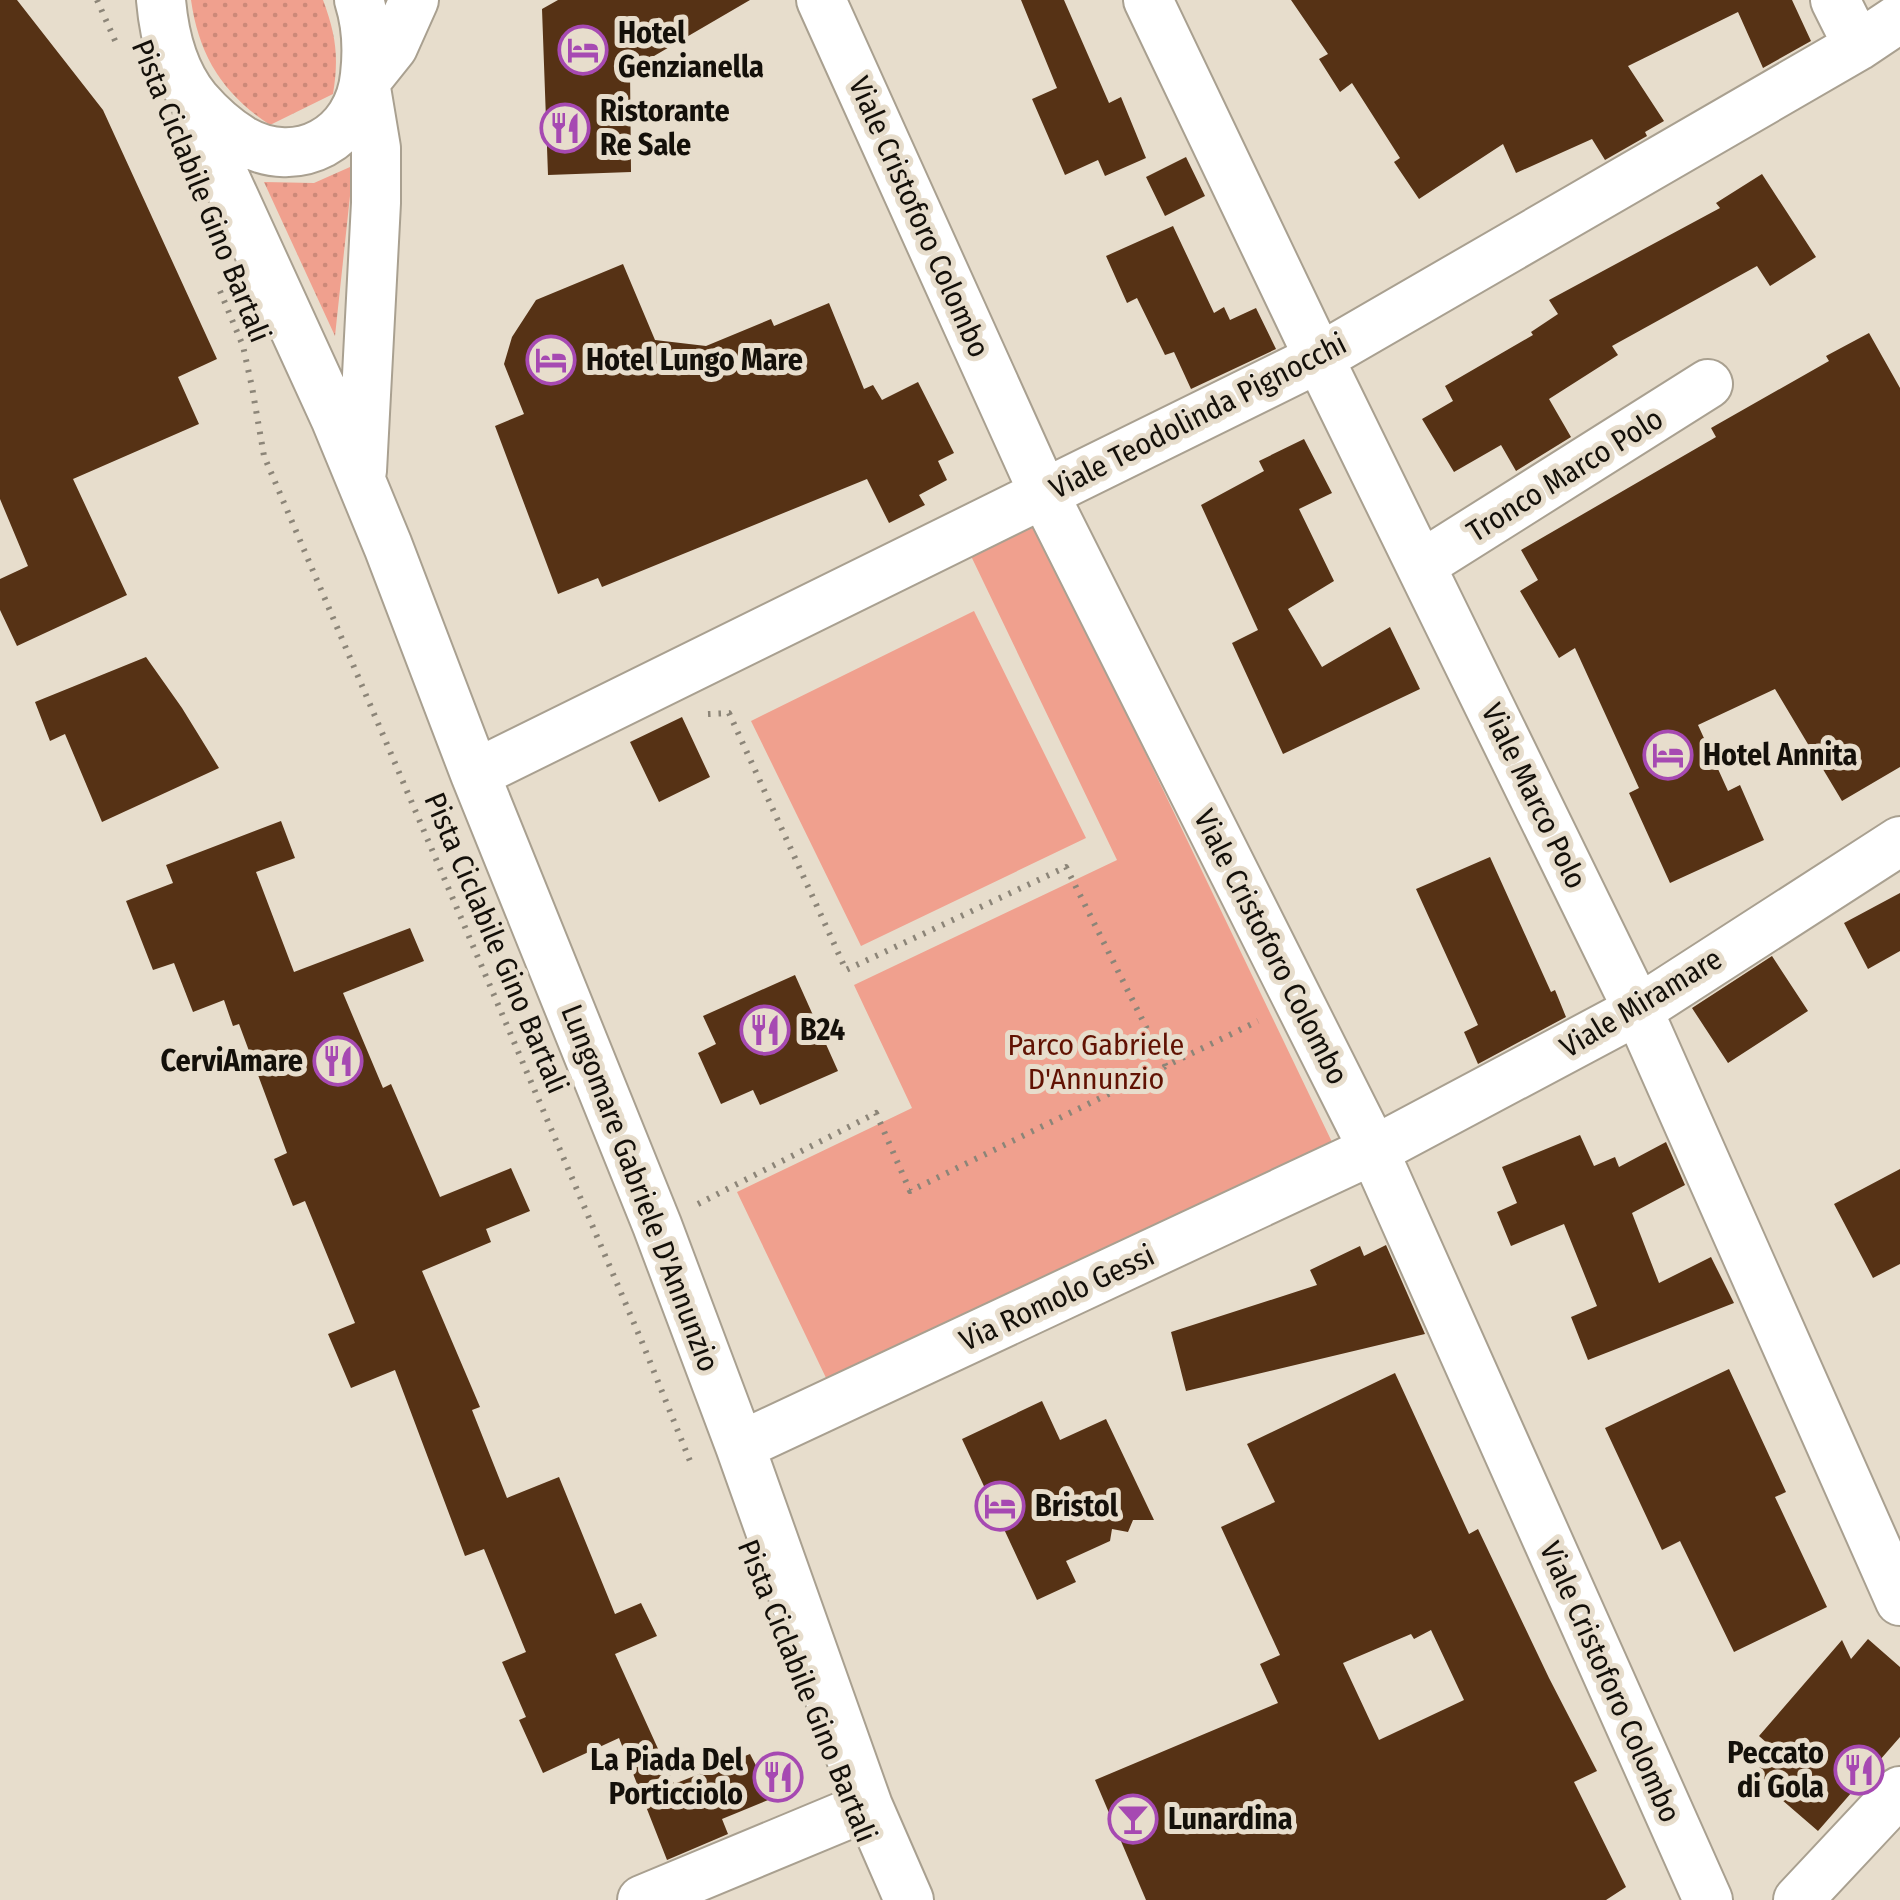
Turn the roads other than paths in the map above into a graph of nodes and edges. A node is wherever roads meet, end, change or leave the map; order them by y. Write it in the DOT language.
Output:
graph roads {
  1 [pos="359,0"];
  2 [pos="414,0"];
  3 [pos="821,0"];
  4 [pos="1148,0"];
  5 [pos="1834,0"];
  6 [pos="158,12"];
  7 [pos="1900,18"];
  8 [pos="1858,46"];
  9 [pos="365,82"];
  10 [pos="194,97"];
  11 [pos="1319,358"];
  12 [pos="1708,384"];
  13 [pos="361,479"];
  14 [pos="1044,494"];
  15 [pos="1422,565"];
  16 [pos="475,774"];
  17 [pos="1900,840"];
  18 [pos="1638,1010"];
  19 [pos="1374,1150"];
  20 [pos="740,1446"];
  21 [pos="1900,1600"];
  22 [pos="1900,1791"];
  23 [pos="868,1806"];
  24 [pos="642,1900"];
  25 [pos="909,1900"];
  26 [pos="1708,1900"];
  27 [pos="1798,1900"];
  1 -- 9 [label="street"];
  2 -- 9 [label="street"];
  3 -- 14 [label="street, Viale Cristoforo Colombo"];
  4 -- 11 [label="street, Viale Marco Polo"];
  5 -- 8 [label="street"];
  6 -- 10 [label="street"];
  7 -- 8 [label="street, Viale Teodolinda Pignocchi"];
  8 -- 11 [label="street, Viale Teodolinda Pignocchi"];
  9 -- 10 [label="street"];
  9 -- 13 [label="street, Lungomare Gabriele D'Annunzio"];
  10 -- 13 [label="street, Lungomare Gabriele D'Annunzio"];
  11 -- 14 [label="street, Viale Teodolinda Pignocchi"];
  11 -- 15 [label="street, Viale Marco Polo"];
  12 -- 15 [label="street, Tronco Marco Polo"];
  13 -- 16 [label="street, Lungomare Gabriele D'Annunzio"];
  14 -- 16 [label="street, Viale Teodolinda Pignocchi"];
  14 -- 19 [label="street, Viale Cristoforo Colombo"];
  15 -- 18 [label="street, Viale Marco Polo"];
  16 -- 20 [label="street, Lungomare Gabriele D'Annunzio"];
  17 -- 18 [label="street, Viale Miramare"];
  18 -- 19 [label="street, Viale Miramare"];
  18 -- 21 [label="street, Viale Marco Polo"];
  19 -- 20 [label="street, Via Romolo Gessi"];
  19 -- 26 [label="street, Viale Cristoforo Colombo"];
  20 -- 23 [label="street, Lungomare Gabriele D'Annunzio"];
  22 -- 27 [label="street"];
  23 -- 24 [label="street"];
  23 -- 25 [label="street, Lungomare Gabriele D'Annunzio"];
}
